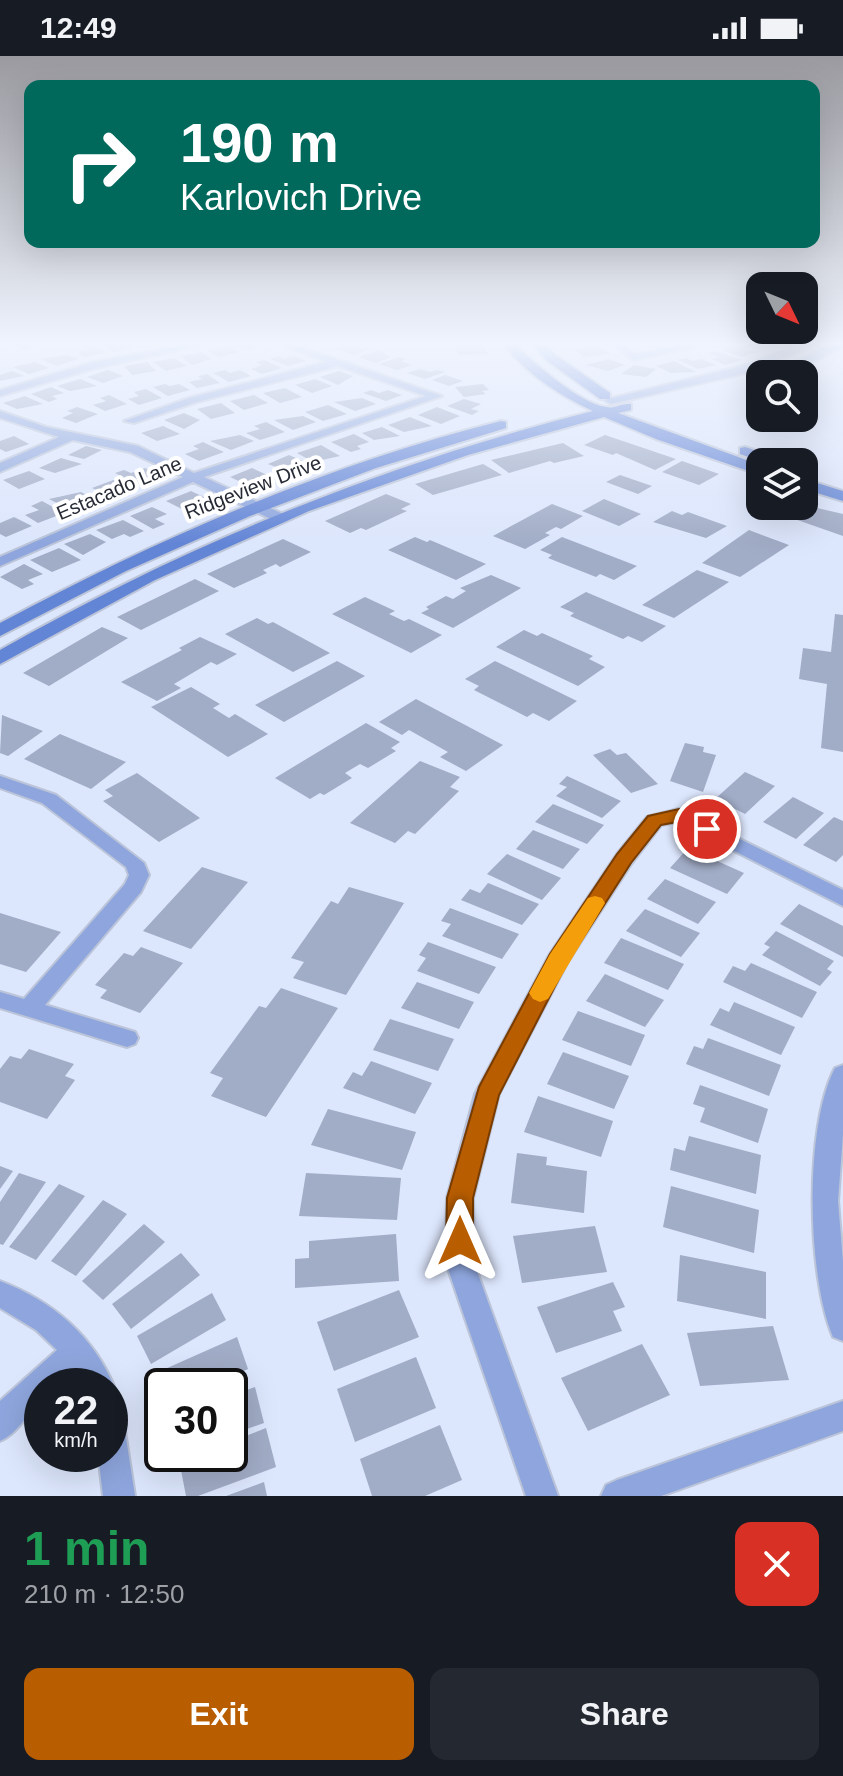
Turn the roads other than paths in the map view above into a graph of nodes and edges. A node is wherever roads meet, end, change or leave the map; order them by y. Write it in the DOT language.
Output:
graph roads {
  1 [pos="162,410"];
  2 [pos="394,410"];
  3 [pos="566,410"];
  4 [pos="595,410"];
  5 [pos="616,410"];
  6 [pos="633,410"];
  7 [pos="0,414"];
  8 [pos="130,421"];
  9 [pos="71,436"];
  10 [pos="746,452"];
  11 [pos="746,465"];
  12 [pos="0,468"];
  13 [pos="818,474"];
  14 [pos="196,476"];
  15 [pos="843,482"];
  16 [pos="818,488"];
  17 [pos="843,496"];
  18 [pos="257,507"];
  19 [pos="278,517"];
  20 [pos="0,562"];
  21 [pos="0,630"];
  22 [pos="0,658"];
  23 [pos="0,782"];
  24 [pos="843,899"];
  25 [pos="0,1000"];
  26 [pos="28,1009"];
  27 [pos="127,1038"];
  28 [pos="843,1075"];
  29 [pos="0,1294"];
  30 [pos="843,1327"];
  31 [pos="79,1350"];
  32 [pos="89,1368"];
  33 [pos="843,1416"];
  34 [pos="0,1426"];
  35 [pos="116,1472"];
  36 [pos="119,1496"];
  37 [pos="542,1496"];
  38 [pos="617,1496"];
  1 -- 8 [label="street"];
  2 -- 14 [label="street, Estacado Lane"];
  3 -- 18 [label="main road, Ridgeview Drive"];
  4 -- 19 [label="main road, Ridgeview Drive"];
  5 -- 11 [label="main road"];
  6 -- 10 [label="main road"];
  7 -- 9 [label="street"];
  9 -- 12 [label="street"];
  9 -- 14 [label="street"];
  13 -- 15 [label="main road"];
  14 -- 18 [label="street"];
  14 -- 20 [label="street, Estacado Lane"];
  16 -- 17 [label="main road"];
  18 -- 19 [label="street"];
  18 -- 21 [label="main road, Ridgeview Drive"];
  19 -- 22 [label="main road, Ridgeview Drive"];
  23 -- 26 [label="street"];
  24 -- 37 [label="street"];
  25 -- 26 [label="street"];
  26 -- 27 [label="street"];
  28 -- 30 [label="street"];
  29 -- 31 [label="street"];
  31 -- 32 [label="street"];
  31 -- 34 [label="street"];
  33 -- 38 [label="street"];
  35 -- 36 [label="street"];
}
